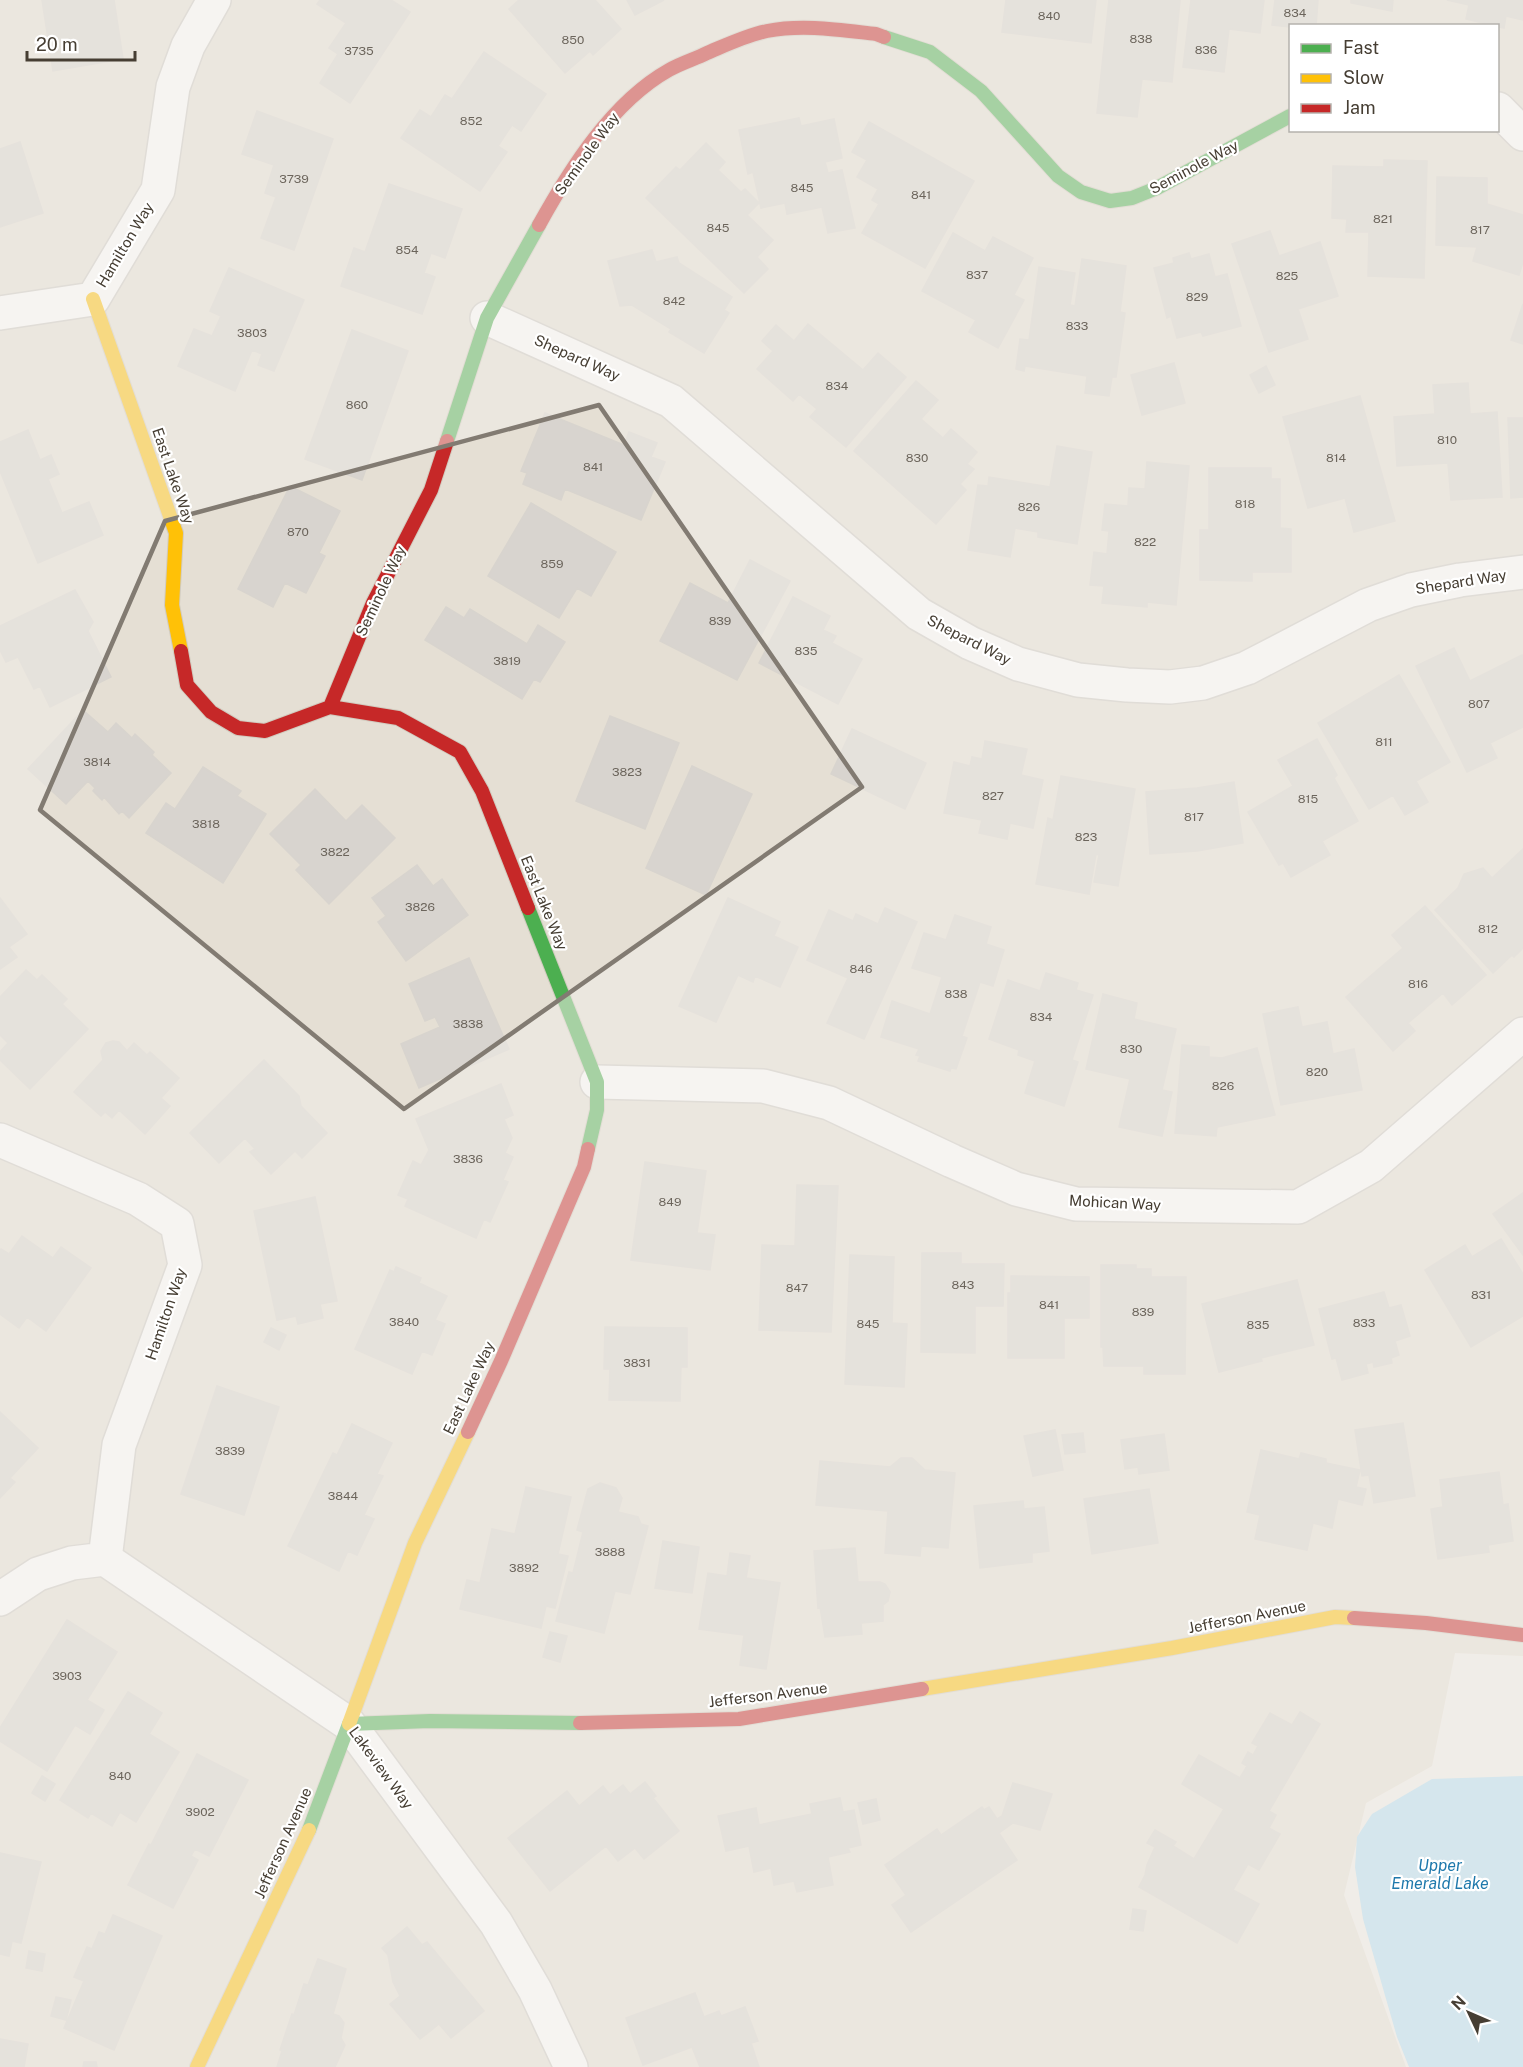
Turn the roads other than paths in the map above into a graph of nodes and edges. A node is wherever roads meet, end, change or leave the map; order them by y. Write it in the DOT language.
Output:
graph roads {
  1 [pos="214,0"];
  2 [pos="1499,111"];
  3 [pos="1289,117"];
  4 [pos="1523,134"];
  5 [pos="93,298"];
  6 [pos="0,313"];
  7 [pos="487,318"];
  8 [pos="1523,572"];
  9 [pos="330,707"];
  10 [pos="1523,1034"];
  11 [pos="597,1082"];
  12 [pos="0,1140"];
  13 [pos="105,1559"];
  14 [pos="0,1599"];
  15 [pos="1523,1635"];
  16 [pos="349,1724"];
  17 [pos="197,2067"];
  18 [pos="571,2067"];
  1 -- 5 [label="street, Hamilton Way"];
  2 -- 4 [label="street"];
  3 -- 7 [label="street, Seminole Way"];
  5 -- 6 [label="street, Hamilton Way"];
  5 -- 9 [label="street, East Lake Way"];
  7 -- 8 [label="street, Shepard Way"];
  7 -- 9 [label="street, Seminole Way"];
  9 -- 11 [label="street, East Lake Way"];
  10 -- 11 [label="street, Mohican Way"];
  11 -- 16 [label="street, East Lake Way"];
  12 -- 13 [label="street, Hamilton Way"];
  13 -- 14 [label="street"];
  13 -- 16 [label="street, Lakeview Way"];
  15 -- 16 [label="street, Jefferson Avenue"];
  16 -- 17 [label="street, Jefferson Avenue"];
  16 -- 18 [label="street, Lakeview Way"];
}
